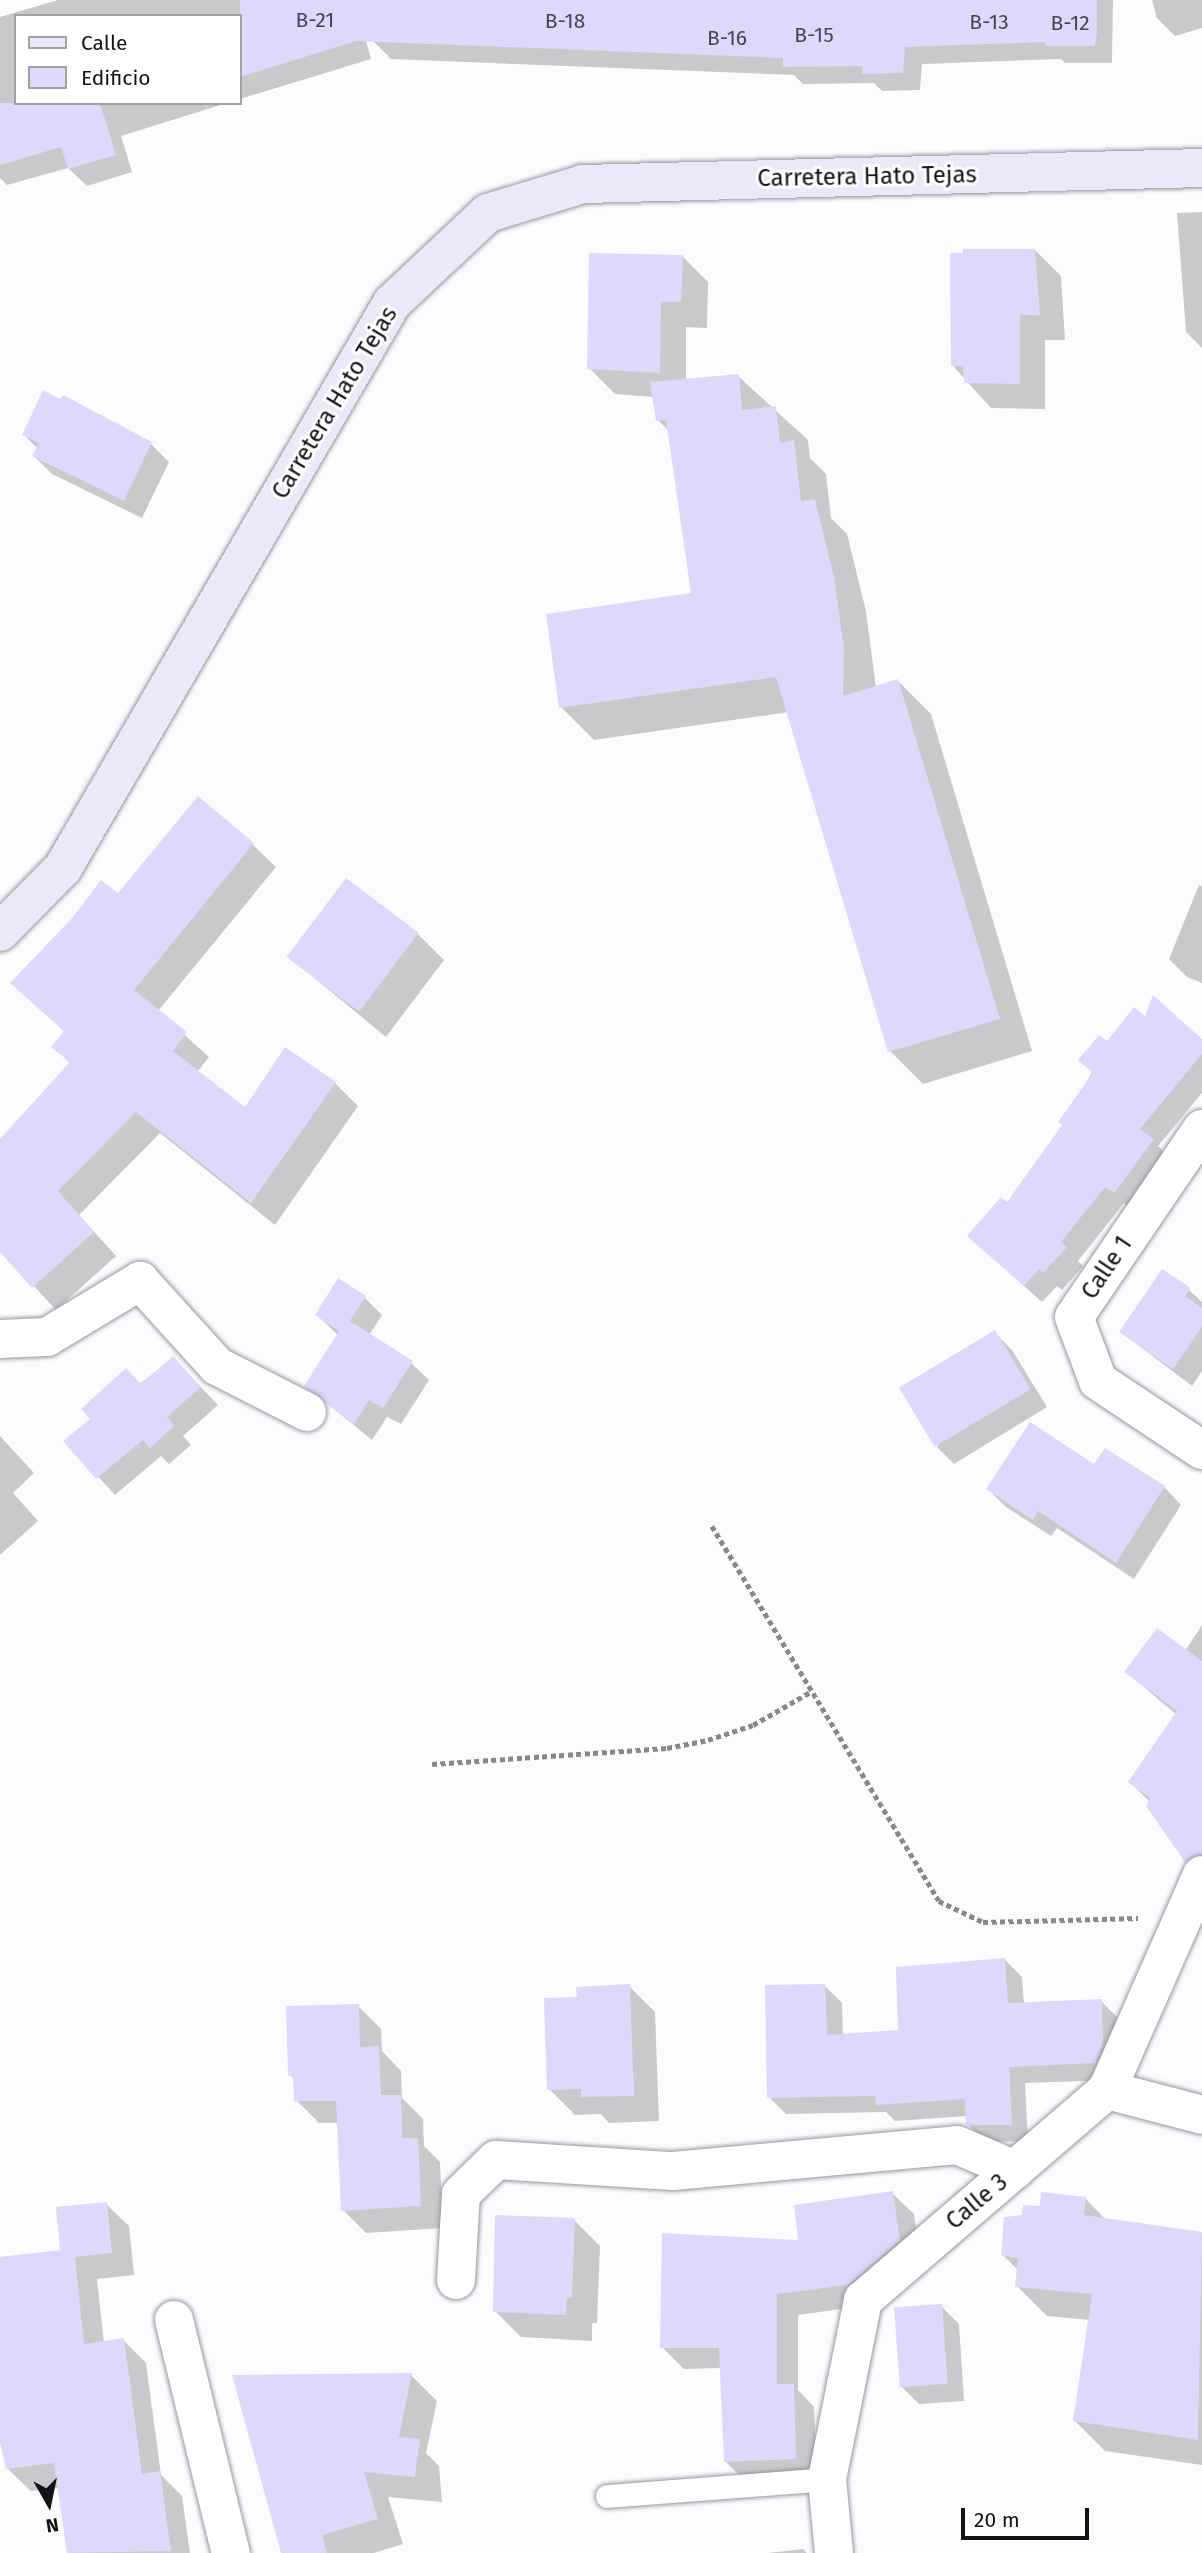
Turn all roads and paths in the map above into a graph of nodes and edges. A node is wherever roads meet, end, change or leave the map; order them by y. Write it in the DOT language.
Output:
graph roads {
  1 [pos="1202,169"];
  2 [pos="0,932"];
  3 [pos="1202,1129"];
  4 [pos="0,1339"];
  5 [pos="307,1412"];
  6 [pos="1202,1450"];
  7 [pos="712,1526"];
  8 [pos="812,1691"];
  9 [pos="432,1764"];
  10 [pos="1202,1875"];
  11 [pos="1181,1917"];
  12 [pos="1107,2090"];
  13 [pos="1202,2115"];
  14 [pos="1015,2170"];
  15 [pos="456,2280"];
  16 [pos="174,2320"];
  17 [pos="827,2479"];
  18 [pos="607,2496"];
  19 [pos="231,2553"];
  20 [pos="834,2553"];
  1 -- 2 [label="street, Carretera Hato Tejas"];
  3 -- 6 [label="street, Calle 1"];
  4 -- 5 [label="street"];
  7 -- 8 [label="path"];
  8 -- 9 [label="path"];
  8 -- 11 [label="path"];
  10 -- 11 [label="street, Calle 3"];
  11 -- 12 [label="street, Calle 3"];
  12 -- 13 [label="street"];
  12 -- 14 [label="street, Calle 3"];
  14 -- 15 [label="street"];
  14 -- 17 [label="street, Calle 3"];
  16 -- 19 [label="street"];
  17 -- 18 [label="lane"];
  17 -- 20 [label="street, Calle 3"];
}
